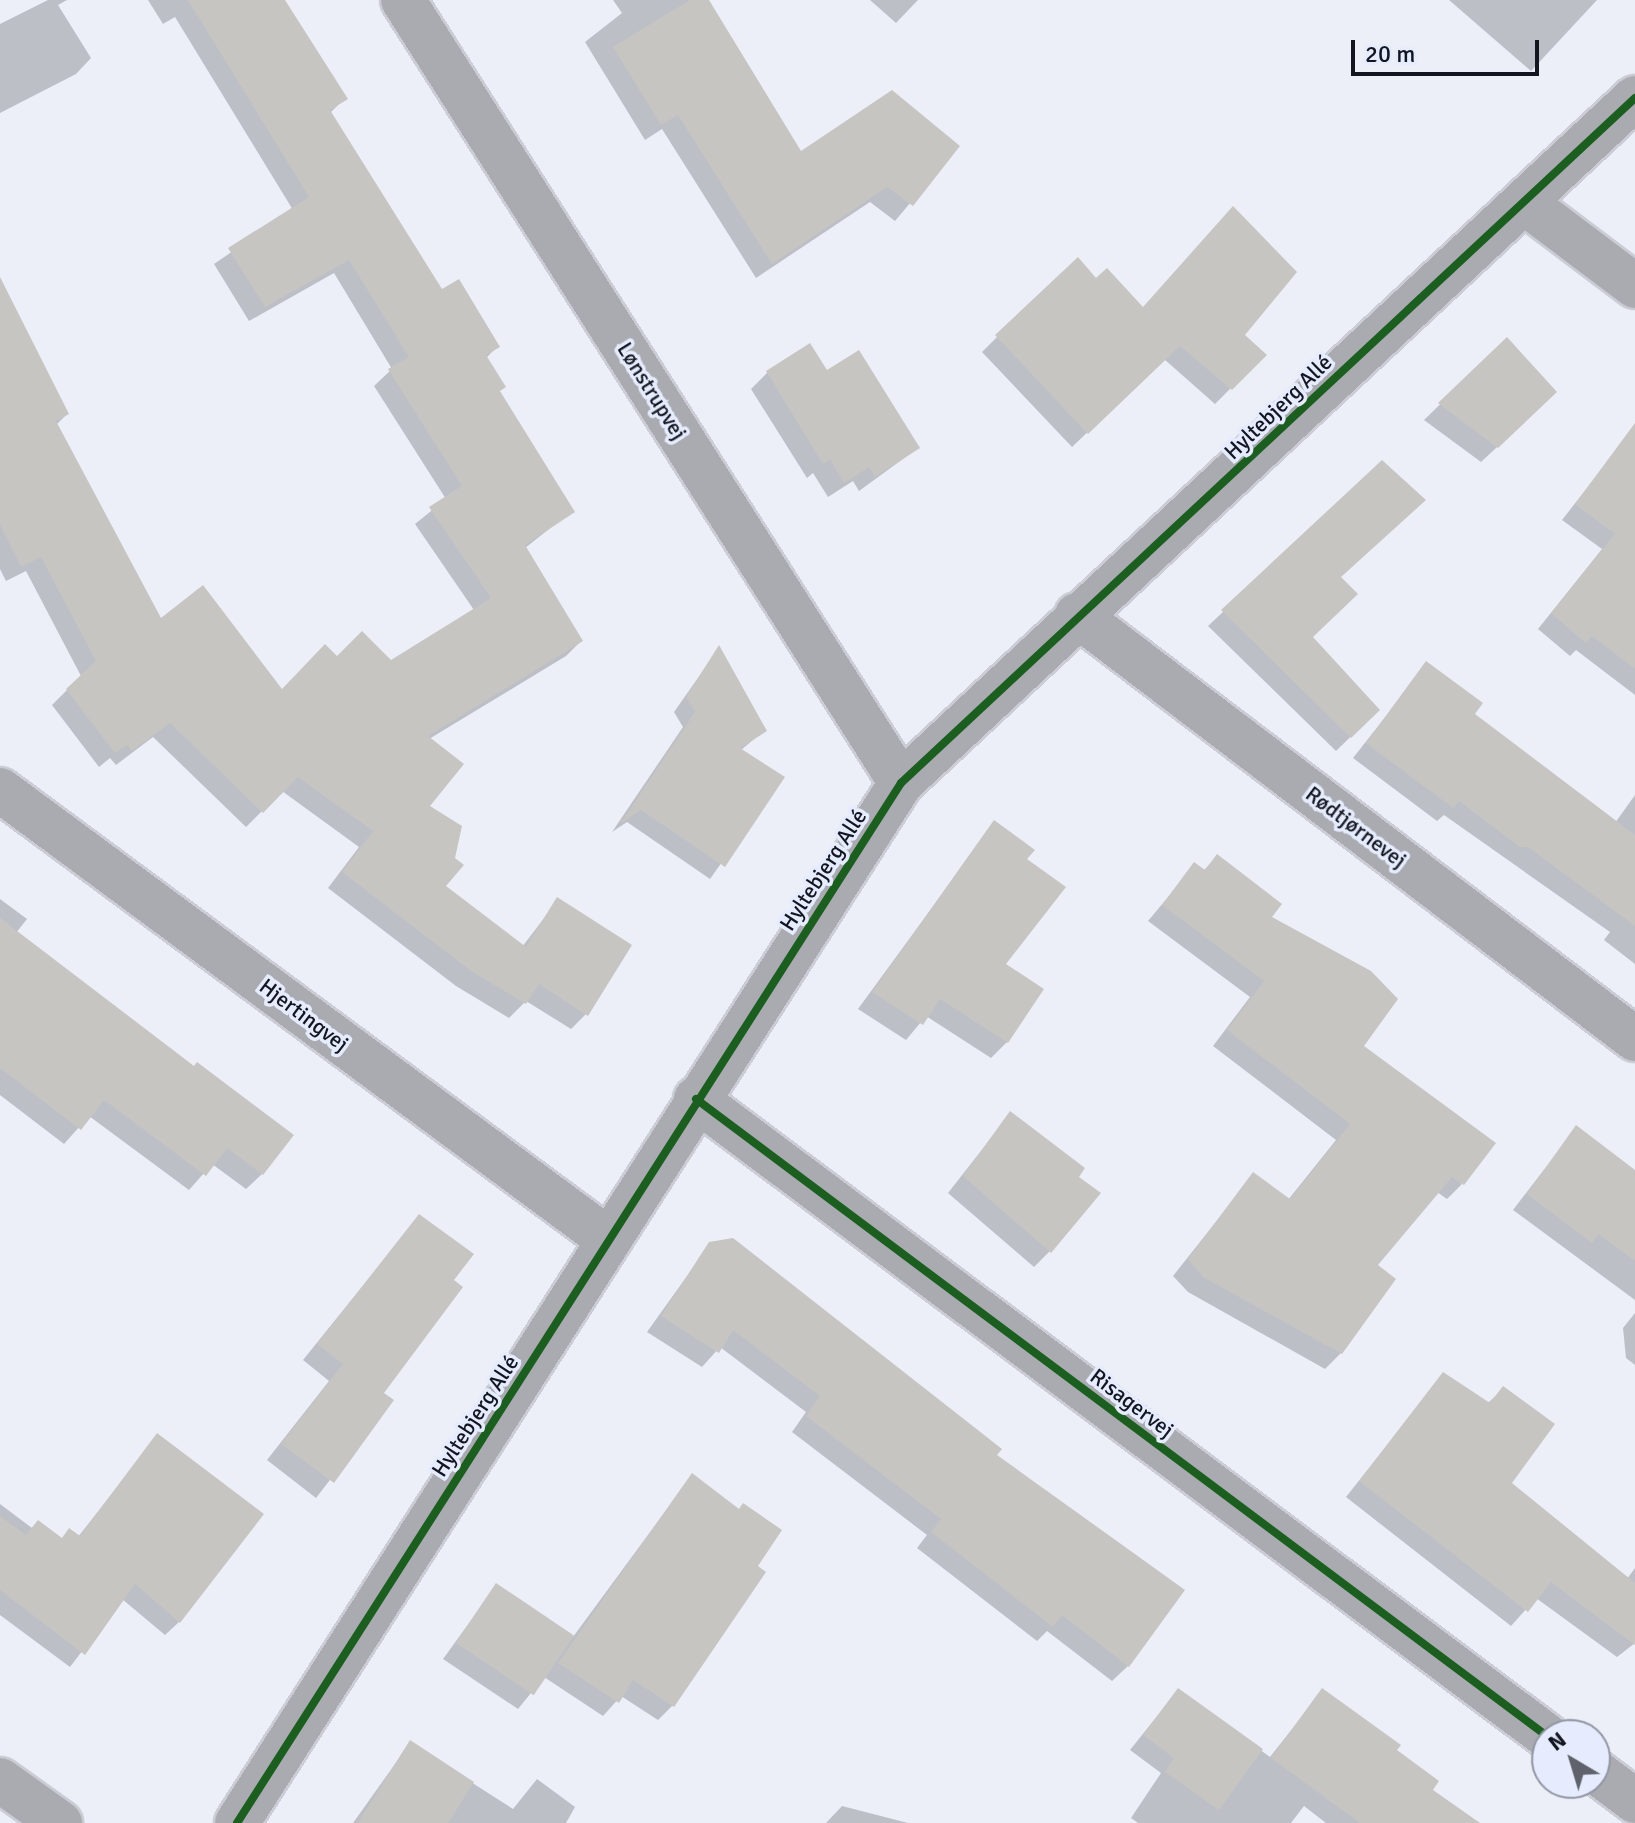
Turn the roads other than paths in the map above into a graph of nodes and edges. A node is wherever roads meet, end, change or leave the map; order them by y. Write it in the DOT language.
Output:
graph roads {
  1 [pos="403,0"];
  2 [pos="1635,98"];
  3 [pos="1525,203"];
  4 [pos="1635,286"];
  5 [pos="1077,615"];
  6 [pos="901,783"];
  7 [pos="0,790"];
  8 [pos="1635,1039"];
  9 [pos="696,1099"];
  10 [pos="609,1240"];
  11 [pos="1531,1724"];
  12 [pos="0,1780"];
  13 [pos="1611,1783"];
  14 [pos="1635,1801"];
  15 [pos="60,1823"];
  16 [pos="237,1823"];
  1 -- 6 [label="street, Lønstrupvej"];
  2 -- 3 [label="street, Hyltebjerg Allé"];
  3 -- 4 [label="street"];
  3 -- 5 [label="street, Hyltebjerg Allé"];
  5 -- 6 [label="street, Hyltebjerg Allé"];
  5 -- 8 [label="street, Rødtjørnevej"];
  6 -- 9 [label="street, Hyltebjerg Allé"];
  7 -- 10 [label="street, Hjertingvej"];
  9 -- 10 [label="street, Hyltebjerg Allé"];
  9 -- 11 [label="street, Risagervej"];
  10 -- 16 [label="street, Hyltebjerg Allé"];
  12 -- 15 [label="street"];
  13 -- 14 [label="street"];
}
